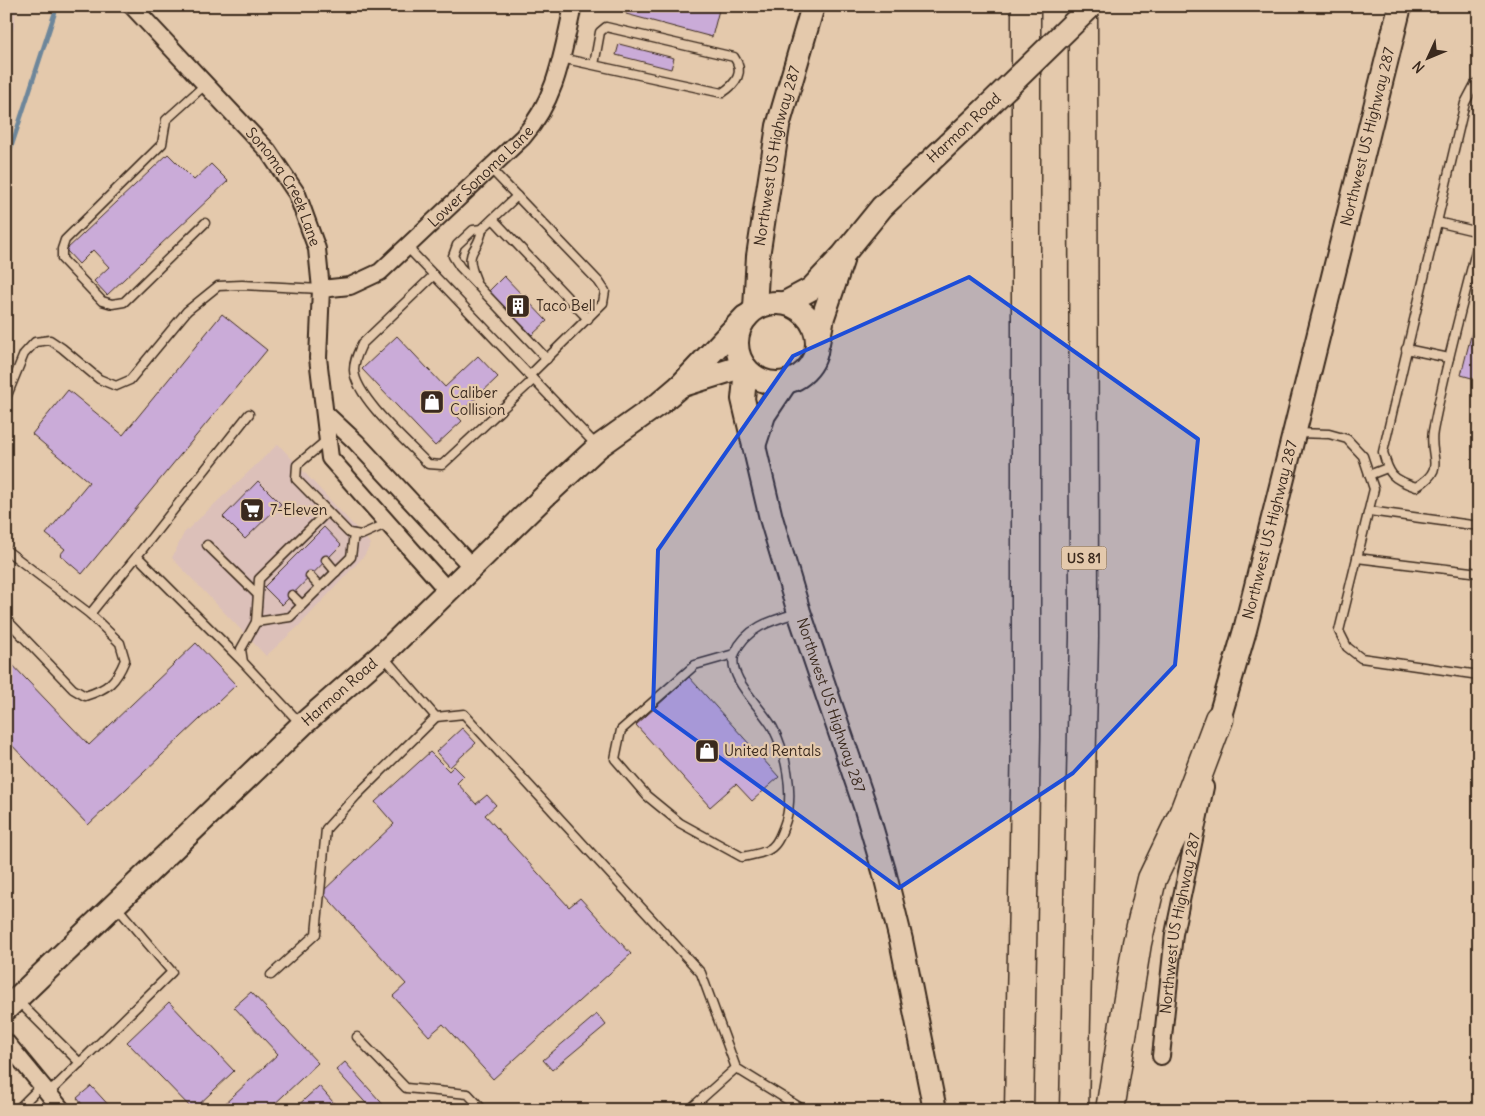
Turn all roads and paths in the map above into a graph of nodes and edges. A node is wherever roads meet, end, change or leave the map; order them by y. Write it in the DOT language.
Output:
graph roads {
  1 [pos="132,6"];
  2 [pos="573,6"];
  3 [pos="813,6"];
  4 [pos="1026,6"];
  5 [pos="1083,6"];
  6 [pos="1091,6"];
  7 [pos="1400,6"];
  8 [pos="561,58"];
  9 [pos="594,65"];
  10 [pos="1479,83"];
  11 [pos="206,84"];
  12 [pos="490,168"];
  13 [pos="517,196"];
  14 [pos="493,219"];
  15 [pos="1437,222"];
  16 [pos="206,223"];
  17 [pos="482,229"];
  18 [pos="1479,232"];
  19 [pos="1479,239"];
  20 [pos="407,247"];
  21 [pos="843,256"];
  22 [pos="434,275"];
  23 [pos="478,286"];
  24 [pos="321,289"];
  25 [pos="785,303"];
  26 [pos="750,312"];
  27 [pos="588,319"];
  28 [pos="1406,349"];
  29 [pos="816,354"];
  30 [pos="1448,358"];
  31 [pos="547,359"];
  32 [pos="745,368"];
  33 [pos="531,378"];
  34 [pos="786,382"];
  35 [pos="680,386"];
  36 [pos="6,398"];
  37 [pos="249,414"];
  38 [pos="326,414"];
  39 [pos="1294,433"];
  40 [pos="329,438"];
  41 [pos="598,447"];
  42 [pos="753,447"];
  43 [pos="1388,468"];
  44 [pos="1369,475"];
  45 [pos="1369,510"];
  46 [pos="327,512"];
  47 [pos="388,523"];
  48 [pos="1479,526"];
  49 [pos="354,534"];
  50 [pos="302,536"];
  51 [pos="309,542"];
  52 [pos="207,545"];
  53 [pos="6,550"];
  54 [pos="286,552"];
  55 [pos="137,556"];
  56 [pos="293,558"];
  57 [pos="1357,558"];
  58 [pos="326,560"];
  59 [pos="471,566"];
  60 [pos="268,569"];
  61 [pos="336,572"];
  62 [pos="1479,573"];
  63 [pos="310,576"];
  64 [pos="275,577"];
  65 [pos="320,587"];
  66 [pos="447,590"];
  67 [pos="257,594"];
  68 [pos="292,594"];
  69 [pos="302,605"];
  70 [pos="799,612"];
  71 [pos="90,614"];
  72 [pos="6,619"];
  73 [pos="256,622"];
  74 [pos="382,654"];
  75 [pos="734,654"];
  76 [pos="242,662"];
  77 [pos="1479,676"];
  78 [pos="436,717"];
  79 [pos="1219,719"];
  80 [pos="302,725"];
  81 [pos="116,905"];
  82 [pos="271,975"];
  83 [pos="11,1004"];
  84 [pos="357,1037"];
  85 [pos="6,1042"];
  86 [pos="1161,1056"];
  87 [pos="80,1063"];
  88 [pos="736,1068"];
  89 [pos="45,1090"];
  90 [pos="17,1110"];
  91 [pos="62,1110"];
  92 [pos="483,1110"];
  93 [pos="689,1110"];
  94 [pos="804,1110"];
  95 [pos="935,1110"];
  96 [pos="1019,1110"];
  97 [pos="1074,1110"];
  98 [pos="1110,1110"];
  1 -- 11 [label="street, Sonoma Creek Lane"];
  2 -- 8 [label="street, Lower Sonoma Lane"];
  3 -- 26 [label="main road, Northwest US Highway 287"];
  4 -- 96 [label="highway"];
  5 -- 97 [label="highway, US 81"];
  6 -- 21 [label="main road, Harmon Road, bridge"];
  7 -- 39 [label="main road, Northwest US Highway 287"];
  8 -- 9 [label="lane"];
  8 -- 12 [label="street, Lower Sonoma Lane"];
  9 -- 9 [label="lane"];
  10 -- 15 [label="lane"];
  11 -- 16 [label="lane"];
  11 -- 24 [label="street, Sonoma Creek Lane"];
  12 -- 13 [label="lane"];
  12 -- 20 [label="street, Lower Sonoma Lane"];
  13 -- 14 [label="lane"];
  13 -- 27 [label="lane"];
  14 -- 17 [label="lane"];
  14 -- 27 [label="lane"];
  15 -- 18 [label="lane"];
  15 -- 28 [label="lane"];
  17 -- 23 [label="lane"];
  17 -- 23 [label="lane"];
  19 -- 30 [label="lane"];
  20 -- 22 [label="lane"];
  20 -- 24 [label="street, Lower Sonoma Lane"];
  21 -- 25 [label="main road, Harmon Road"];
  21 -- 29 [label="main road, Harmon Road"];
  22 -- 33 [label="lane"];
  22 -- 33 [label="lane"];
  23 -- 31 [label="lane"];
  24 -- 36 [label="lane"];
  24 -- 38 [label="street, Sonoma Creek Lane"];
  25 -- 26 [label="main road"];
  25 -- 29 [label="main road"];
  26 -- 32 [label="main road"];
  26 -- 35 [label="main road, Harmon Road"];
  27 -- 31 [label="lane"];
  28 -- 30 [label="lane"];
  28 -- 43 [label="lane"];
  29 -- 34 [label="main road"];
  30 -- 43 [label="lane"];
  31 -- 33 [label="lane"];
  32 -- 34 [label="main road"];
  32 -- 35 [label="main road, Harmon Road"];
  32 -- 42 [label="main road, Northwest US Highway 287"];
  33 -- 41 [label="lane"];
  34 -- 42 [label="main road"];
  35 -- 41 [label="main road, Harmon Road"];
  37 -- 55 [label="lane"];
  38 -- 40 [label="street, Sonoma Creek Lane"];
  38 -- 59 [label="street"];
  39 -- 44 [label="lane"];
  39 -- 79 [label="main road, Northwest US Highway 287"];
  40 -- 46 [label="lane"];
  40 -- 47 [label="street, Sonoma Creek Lane"];
  41 -- 59 [label="main road, Harmon Road"];
  42 -- 70 [label="main road, Northwest US Highway 287"];
  43 -- 44 [label="lane"];
  44 -- 45 [label="lane"];
  45 -- 48 [label="lane"];
  45 -- 57 [label="lane"];
  46 -- 49 [label="lane"];
  46 -- 50 [label="lane"];
  47 -- 49 [label="lane"];
  47 -- 66 [label="street, Sonoma Creek Lane"];
  49 -- 61 [label="lane"];
  50 -- 51 [label="lane"];
  50 -- 54 [label="lane"];
  52 -- 67 [label="lane"];
  53 -- 71 [label="lane"];
  54 -- 56 [label="lane"];
  54 -- 60 [label="lane"];
  55 -- 71 [label="lane"];
  55 -- 76 [label="lane"];
  57 -- 62 [label="lane"];
  57 -- 77 [label="lane"];
  58 -- 61 [label="lane"];
  59 -- 66 [label="main road, Harmon Road"];
  60 -- 64 [label="lane"];
  60 -- 67 [label="lane"];
  61 -- 65 [label="lane"];
  63 -- 65 [label="lane"];
  65 -- 69 [label="lane"];
  66 -- 74 [label="main road, Harmon Road"];
  67 -- 73 [label="lane"];
  68 -- 69 [label="lane"];
  69 -- 73 [label="lane"];
  70 -- 75 [label="lane"];
  70 -- 95 [label="main road, Northwest US Highway 287"];
  71 -- 72 [label="lane"];
  73 -- 76 [label="lane"];
  74 -- 78 [label="lane"];
  74 -- 80 [label="main road, Harmon Road"];
  75 -- 75 [label="lane"];
  76 -- 80 [label="lane"];
  78 -- 82 [label="lane"];
  78 -- 88 [label="lane"];
  79 -- 86 [label="street, Northwest US Highway 287"];
  79 -- 98 [label="highway"];
  80 -- 81 [label="main road, Harmon Road"];
  81 -- 83 [label="main road, Harmon Road"];
  81 -- 87 [label="lane"];
  83 -- 87 [label="lane"];
  84 -- 92 [label="lane"];
  85 -- 89 [label="street"];
  87 -- 89 [label="lane"];
  88 -- 93 [label="lane"];
  88 -- 94 [label="lane"];
  89 -- 90 [label="lane"];
  89 -- 91 [label="street"];
}
